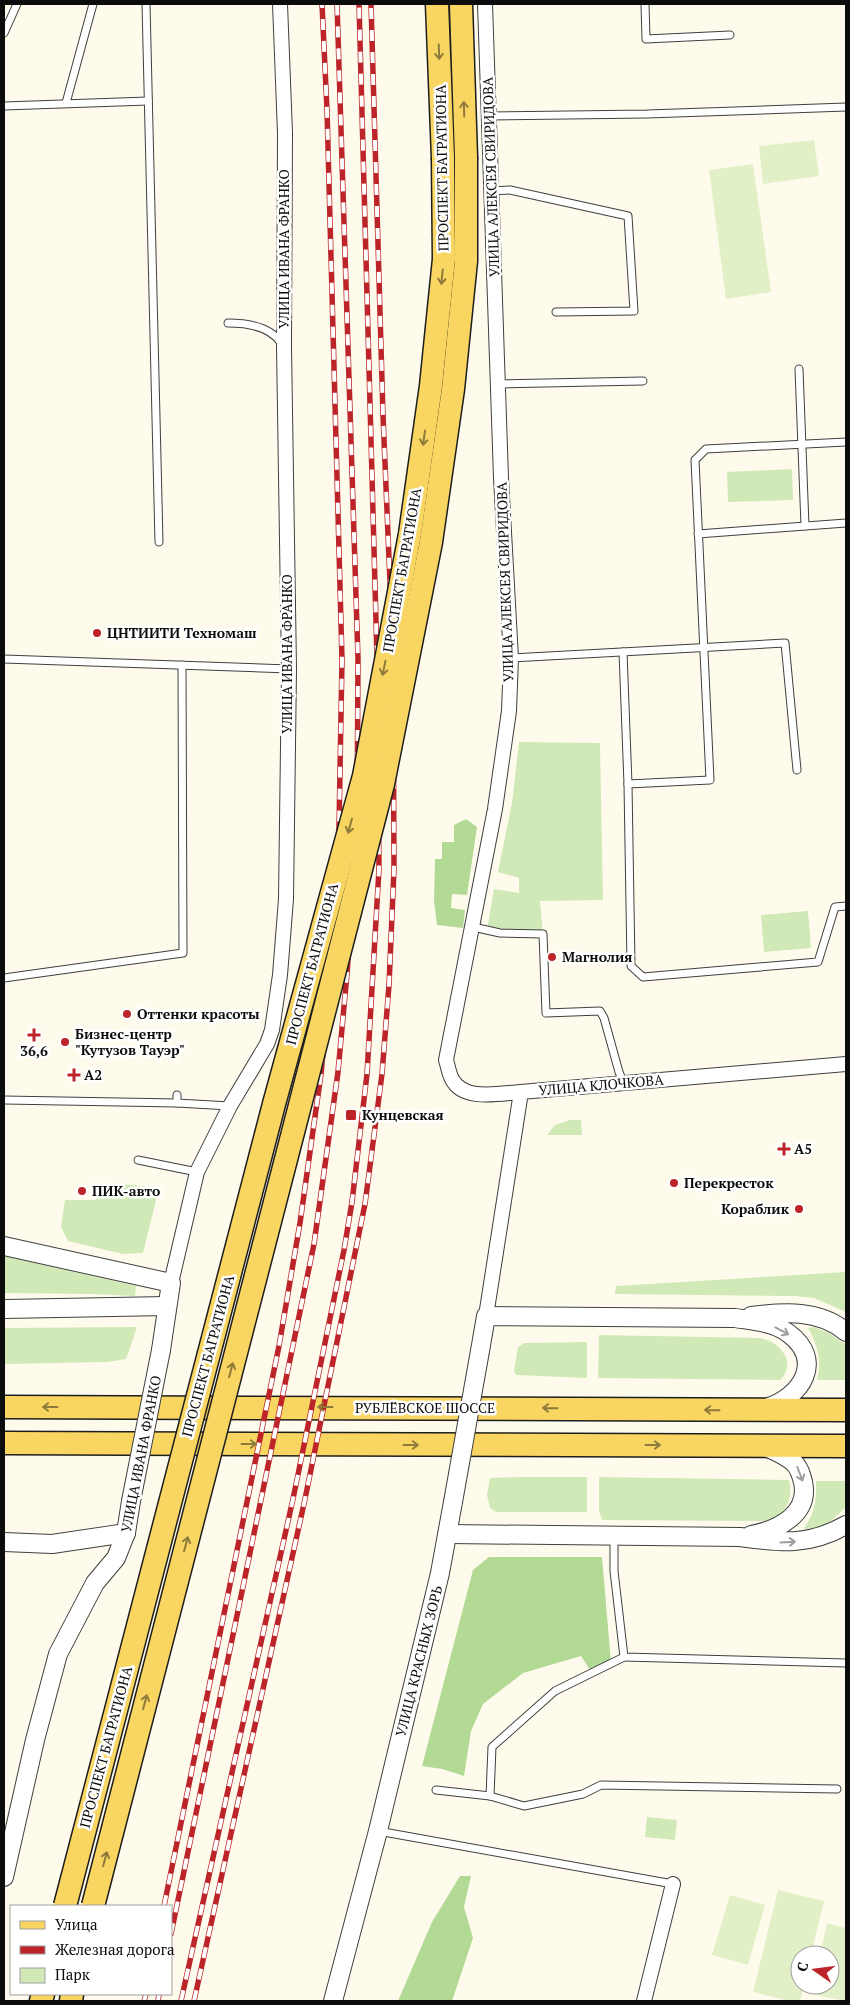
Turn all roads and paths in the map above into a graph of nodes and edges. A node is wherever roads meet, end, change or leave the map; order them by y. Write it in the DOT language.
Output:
graph roads {
  1 [pos="17,4"];
  2 [pos="93,4"];
  3 [pos="146,4"];
  4 [pos="280,4"];
  5 [pos="437,4"];
  6 [pos="461,4"];
  7 [pos="485,4"];
  8 [pos="645,4"];
  9 [pos="4,33"];
  10 [pos="730,35"];
  11 [pos="148,101"];
  12 [pos="66,104"];
  13 [pos="4,106"];
  14 [pos="846,107"];
  15 [pos="489,116"];
  16 [pos="491,191"];
  17 [pos="556,312"];
  18 [pos="228,323"];
  19 [pos="284,346"];
  20 [pos="799,369"];
  21 [pos="643,381"];
  22 [pos="498,384"];
  23 [pos="846,442"];
  24 [pos="802,444"];
  25 [pos="846,523"];
  26 [pos="805,526"];
  27 [pos="698,534"];
  28 [pos="159,542"];
  29 [pos="704,648"];
  30 [pos="623,652"];
  31 [pos="511,658"];
  32 [pos="4,659"];
  33 [pos="182,665"];
  34 [pos="289,669"];
  35 [pos="797,770"];
  36 [pos="628,784"];
  37 [pos="846,906"];
  38 [pos="473,927"];
  39 [pos="4,978"];
  40 [pos="846,1064"];
  41 [pos="624,1084"];
  42 [pos="521,1092"];
  43 [pos="177,1095"];
  44 [pos="4,1100"];
  45 [pos="177,1104"];
  46 [pos="230,1106"];
  47 [pos="138,1160"];
  48 [pos="197,1172"];
  49 [pos="4,1246"];
  50 [pos="171,1283"];
  51 [pos="167,1306"];
  52 [pos="4,1309"];
  53 [pos="486,1316"];
  54 [pos="736,1318"];
  55 [pos="846,1332"];
  56 [pos="4,1407"];
  57 [pos="761,1410"];
  58 [pos="846,1410"];
  59 [pos="4,1443"];
  60 [pos="763,1446"];
  61 [pos="846,1446"];
  62 [pos="846,1525"];
  63 [pos="126,1533"];
  64 [pos="448,1534"];
  65 [pos="614,1536"];
  66 [pos="740,1537"];
  67 [pos="4,1542"];
  68 [pos="624,1657"];
  69 [pos="846,1663"];
  70 [pos="837,1789"];
  71 [pos="436,1790"];
  72 [pos="490,1796"];
  73 [pos="378,1831"];
  74 [pos="4,1877"];
  75 [pos="673,1884"];
  76 [pos="65,1905"];
  77 [pos="93,1905"];
  78 [pos="333,2001"];
  79 [pos="644,2001"];
  1 -- 9 [label="lane"];
  2 -- 12 [label="lane"];
  3 -- 11 [label="lane"];
  4 -- 19 [label="street, УЛИЦА ИВАНА ФРАНКО"];
  5 -- 76 [label="main road, ПРОСПЕКТ БАГРАТИОНА, one-way, bridge"];
  77 -- 6 [label="main road, ПРОСПЕКТ БАГРАТИОНА, one-way, bridge"];
  7 -- 15 [label="street, УЛИЦА АЛЕКСЕЯ СВИРИДОВА"];
  8 -- 10 [label="lane"];
  11 -- 12 [label="lane"];
  11 -- 28 [label="lane"];
  12 -- 13 [label="lane"];
  14 -- 15 [label="lane"];
  15 -- 16 [label="street, УЛИЦА АЛЕКСЕЯ СВИРИДОВА"];
  16 -- 17 [label="lane"];
  16 -- 22 [label="street, УЛИЦА АЛЕКСЕЯ СВИРИДОВА"];
  18 -- 19 [label="lane"];
  19 -- 34 [label="street, УЛИЦА ИВАНА ФРАНКО"];
  20 -- 24 [label="lane"];
  21 -- 22 [label="lane"];
  22 -- 31 [label="street, УЛИЦА АЛЕКСЕЯ СВИРИДОВА"];
  23 -- 24 [label="lane"];
  24 -- 26 [label="lane"];
  24 -- 27 [label="lane"];
  25 -- 26 [label="lane"];
  26 -- 27 [label="lane"];
  27 -- 29 [label="lane"];
  29 -- 30 [label="lane"];
  29 -- 35 [label="lane"];
  29 -- 36 [label="lane"];
  30 -- 31 [label="lane"];
  30 -- 36 [label="lane"];
  31 -- 38 [label="street, УЛИЦА АЛЕКСЕЯ СВИРИДОВА"];
  32 -- 33 [label="lane"];
  33 -- 34 [label="lane"];
  33 -- 39 [label="lane"];
  34 -- 46 [label="street, УЛИЦА ИВАНА ФРАНКО"];
  36 -- 37 [label="lane"];
  38 -- 41 [label="lane"];
  38 -- 42 [label="street, УЛИЦА АЛЕКСЕЯ СВИРИДОВА"];
  40 -- 41 [label="street, УЛИЦА КЛОЧКОВА"];
  41 -- 42 [label="street, УЛИЦА КЛОЧКОВА"];
  42 -- 53 [label="street, УЛИЦА КЛОЧКОВА"];
  43 -- 45 [label="lane"];
  44 -- 45 [label="lane"];
  45 -- 46 [label="lane"];
  46 -- 48 [label="street, УЛИЦА ИВАНА ФРАНКО"];
  47 -- 48 [label="lane"];
  48 -- 50 [label="street, УЛИЦА ИВАНА ФРАНКО"];
  49 -- 50 [label="street"];
  50 -- 51 [label="street, УЛИЦА ИВАНА ФРАНКО"];
  51 -- 52 [label="street"];
  51 -- 63 [label="street, УЛИЦА ИВАНА ФРАНКО, bridge"];
  53 -- 54 [label="street"];
  53 -- 64 [label="street, УЛИЦА КРАСНЫХ ЗОРЬ, bridge"];
  54 -- 55 [label="street"];
  54 -- 57 [label="street, one-way"];
  57 -- 56 [label="main road, РУБЛЁВСКОЕ ШОССЕ, one-way"];
  57 -- 58 [label="main road, РУБЛЁВСКОЕ ШОССЕ"];
  59 -- 60 [label="main road, one-way"];
  60 -- 61 [label="main road"];
  60 -- 66 [label="street, one-way"];
  66 -- 62 [label="street, one-way"];
  63 -- 67 [label="street"];
  63 -- 74 [label="street, УЛИЦА ИВАНА ФРАНКО"];
  64 -- 65 [label="street"];
  64 -- 73 [label="street, УЛИЦА КРАСНЫХ ЗОРЬ"];
  65 -- 66 [label="street"];
  65 -- 68 [label="lane"];
  68 -- 69 [label="lane"];
  68 -- 72 [label="lane"];
  70 -- 72 [label="lane"];
  71 -- 72 [label="lane"];
  73 -- 75 [label="lane"];
  73 -- 78 [label="street, УЛИЦА КРАСНЫХ ЗОРЬ"];
  75 -- 79 [label="street"];
}
